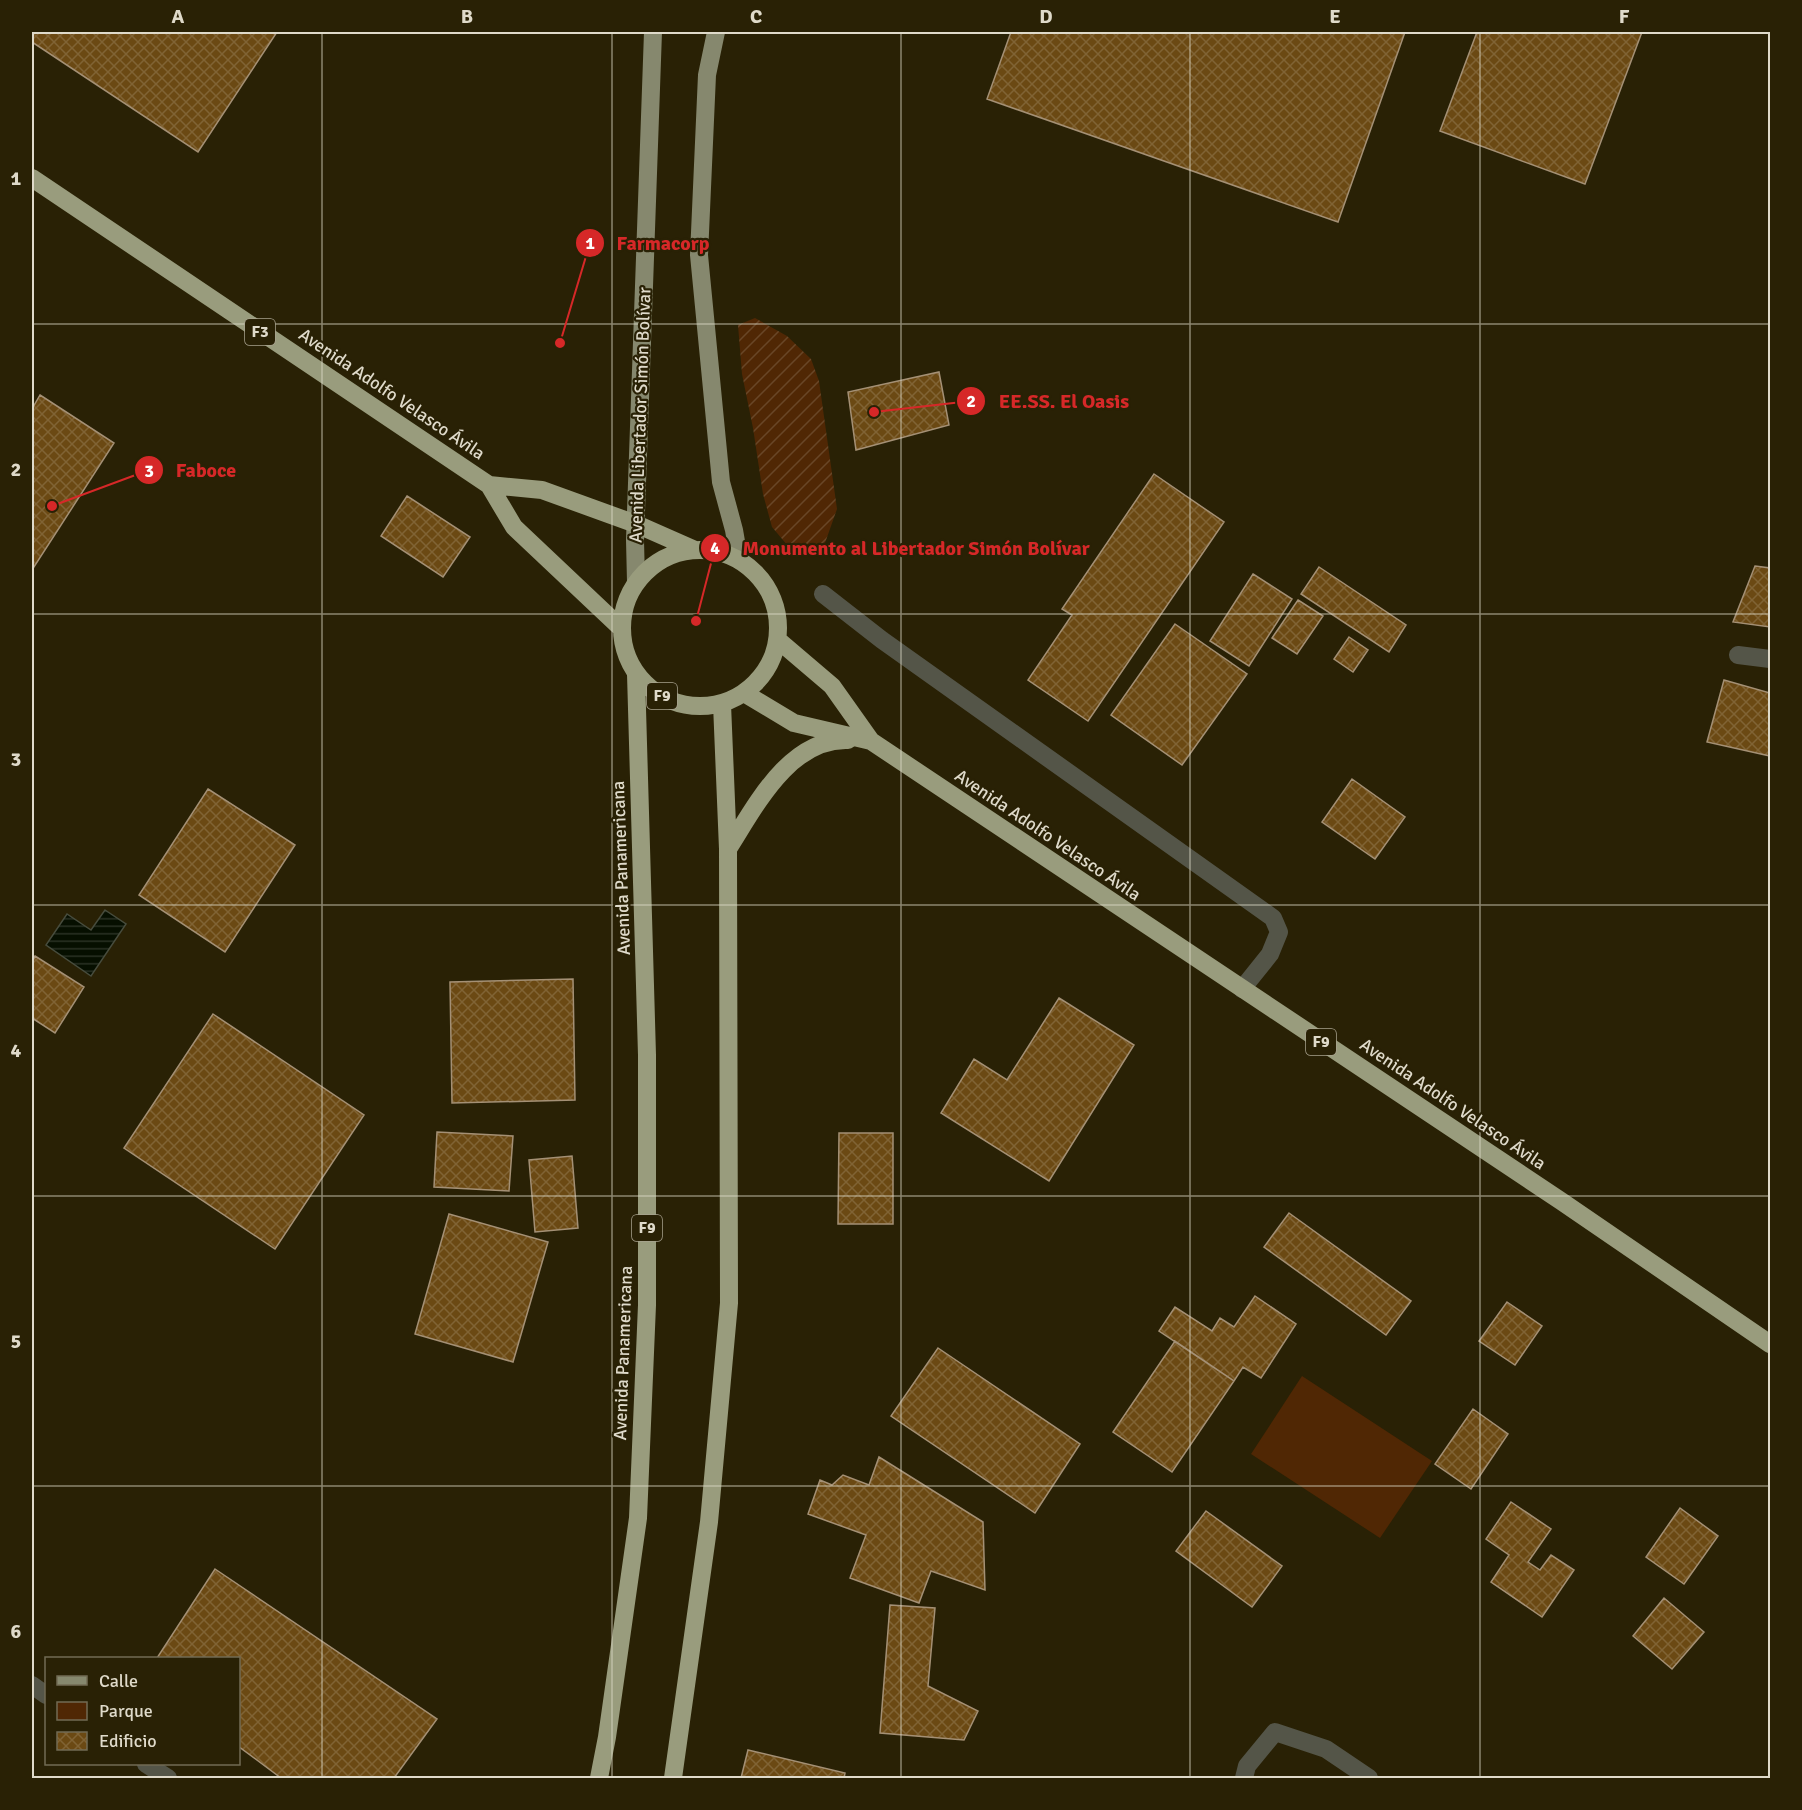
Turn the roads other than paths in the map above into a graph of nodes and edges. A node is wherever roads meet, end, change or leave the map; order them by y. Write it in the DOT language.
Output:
graph roads {
  1 [pos="652,32"];
  2 [pos="716,32"];
  3 [pos="32,178"];
  4 [pos="489,485"];
  5 [pos="636,524"];
  6 [pos="695,549"];
  7 [pos="739,560"];
  8 [pos="636,582"];
  9 [pos="823,594"];
  10 [pos="622,629"];
  11 [pos="778,640"];
  12 [pos="1738,655"];
  13 [pos="1770,659"];
  14 [pos="636,674"];
  15 [pos="744,693"];
  16 [pos="722,704"];
  17 [pos="871,741"];
  18 [pos="728,849"];
  19 [pos="1242,989"];
  20 [pos="1770,1344"];
  21 [pos="32,1685"];
  22 [pos="45,1694"];
  23 [pos="147,1765"];
  24 [pos="168,1779"];
  25 [pos="599,1779"];
  26 [pos="673,1779"];
  27 [pos="1244,1779"];
  28 [pos="1369,1779"];
  1 -- 5 [label="main road, Avenida Libertador Simón Bolívar"];
  2 -- 7 [label="main road"];
  3 -- 4 [label="highway, Avenida Adolfo Velasco Ávila / F3"];
  4 -- 5 [label="highway, Avenida Adolfo Velasco Ávila / F3"];
  4 -- 10 [label="highway, Avenida Adolfo Velasco Ávila / F3"];
  5 -- 6 [label="highway, Avenida Adolfo Velasco Ávila / F3"];
  5 -- 8 [label="main road, Avenida Libertador Simón Bolívar"];
  6 -- 7 [label="highway, F9"];
  6 -- 8 [label="highway, F9"];
  7 -- 11 [label="highway, F9"];
  8 -- 10 [label="highway, F9"];
  9 -- 19 [label="street"];
  10 -- 14 [label="highway, F9"];
  11 -- 15 [label="highway, F9"];
  11 -- 17 [label="highway, Avenida Adolfo Velasco Ávila / F9"];
  12 -- 13 [label="street"];
  14 -- 16 [label="highway, F9"];
  14 -- 25 [label="highway, Avenida Panamericana / F9"];
  15 -- 16 [label="highway, F9"];
  15 -- 17 [label="highway, Avenida Adolfo Velasco Ávila / F9"];
  16 -- 18 [label="highway"];
  17 -- 18 [label="highway"];
  17 -- 19 [label="highway, Avenida Adolfo Velasco Ávila / F9"];
  18 -- 26 [label="highway"];
  19 -- 20 [label="highway, Avenida Adolfo Velasco Ávila / F9"];
  21 -- 22 [label="street"];
  23 -- 24 [label="street"];
  27 -- 28 [label="street"];
}
